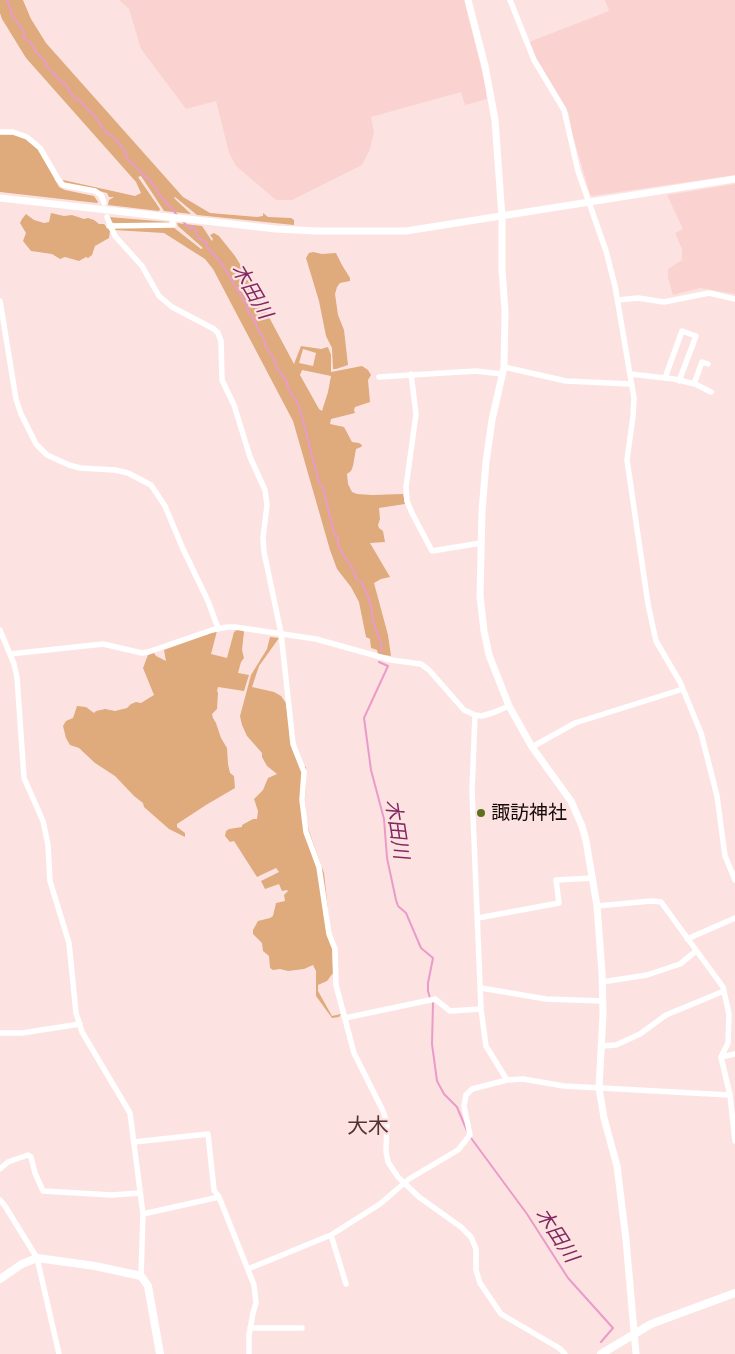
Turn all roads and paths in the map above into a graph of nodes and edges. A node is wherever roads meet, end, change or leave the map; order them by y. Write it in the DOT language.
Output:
graph roads {
  1 [pos="468,0"];
  2 [pos="510,0"];
  3 [pos="0,132"];
  4 [pos="735,179"];
  5 [pos="0,198"];
  6 [pos="104,203"];
  7 [pos="589,203"];
  8 [pos="107,217"];
  9 [pos="173,217"];
  10 [pos="502,217"];
  11 [pos="110,226"];
  12 [pos="735,299"];
  13 [pos="618,300"];
  14 [pos="0,301"];
  15 [pos="708,364"];
  16 [pos="503,370"];
  17 [pos="411,374"];
  18 [pos="630,374"];
  19 [pos="379,377"];
  20 [pos="664,378"];
  21 [pos="679,381"];
  22 [pos="631,384"];
  23 [pos="694,384"];
  24 [pos="711,392"];
  25 [pos="481,543"];
  26 [pos="218,628"];
  27 [pos="0,630"];
  28 [pos="281,634"];
  29 [pos="10,654"];
  30 [pos="683,689"];
  31 [pos="508,706"];
  32 [pos="475,716"];
  33 [pos="532,747"];
  34 [pos="592,878"];
  35 [pos="735,880"];
  36 [pos="597,906"];
  37 [pos="478,918"];
  38 [pos="735,918"];
  39 [pos="687,939"];
  40 [pos="696,951"];
  41 [pos="602,982"];
  42 [pos="481,988"];
  43 [pos="724,991"];
  44 [pos="602,1000"];
  45 [pos="481,1009"];
  46 [pos="345,1018"];
  47 [pos="80,1024"];
  48 [pos="0,1033"];
  49 [pos="601,1046"];
  50 [pos="735,1054"];
  51 [pos="722,1057"];
  52 [pos="507,1080"];
  53 [pos="599,1088"];
  54 [pos="730,1095"];
  55 [pos="735,1141"];
  56 [pos="134,1142"];
  57 [pos="0,1169"];
  58 [pos="404,1183"];
  59 [pos="140,1193"];
  60 [pos="219,1197"];
  61 [pos="0,1200"];
  62 [pos="143,1214"];
  63 [pos="331,1235"];
  64 [pos="37,1258"];
  65 [pos="248,1269"];
  66 [pos="141,1276"];
  67 [pos="0,1279"];
  68 [pos="346,1284"];
  69 [pos="735,1293"];
  70 [pos="250,1328"];
  71 [pos="302,1328"];
  72 [pos="634,1333"];
  73 [pos="59,1354"];
  74 [pos="160,1354"];
  75 [pos="249,1354"];
  76 [pos="565,1354"];
  77 [pos="601,1354"];
  78 [pos="636,1354"];
  1 -- 10 [label="street"];
  2 -- 7 [label="street"];
  3 -- 6 [label="street"];
  4 -- 7 [label="street"];
  5 -- 9 [label="street"];
  7 -- 10 [label="street"];
  7 -- 13 [label="street"];
  8 -- 11 [label="street"];
  9 -- 10 [label="street"];
  9 -- 11 [label="street"];
  10 -- 16 [label="street"];
  11 -- 28 [label="street"];
  12 -- 13 [label="street"];
  13 -- 18 [label="street"];
  14 -- 26 [label="street"];
  15 -- 23 [label="street"];
  16 -- 17 [label="street"];
  16 -- 22 [label="street"];
  16 -- 25 [label="street"];
  17 -- 19 [label="street"];
  17 -- 25 [label="street"];
  18 -- 20 [label="street"];
  18 -- 22 [label="street"];
  20 -- 21 [label="street"];
  20 -- 21 [label="street"];
  21 -- 23 [label="street"];
  22 -- 30 [label="street"];
  23 -- 24 [label="street"];
  25 -- 31 [label="street"];
  26 -- 28 [label="street"];
  26 -- 29 [label="street"];
  27 -- 29 [label="street"];
  28 -- 32 [label="street"];
  28 -- 46 [label="street"];
  29 -- 47 [label="street"];
  30 -- 33 [label="street"];
  30 -- 35 [label="street"];
  31 -- 32 [label="street"];
  31 -- 33 [label="street"];
  32 -- 37 [label="street"];
  33 -- 34 [label="street"];
  34 -- 36 [label="street"];
  34 -- 37 [label="street"];
  36 -- 39 [label="street"];
  36 -- 41 [label="street"];
  37 -- 42 [label="street"];
  38 -- 39 [label="street"];
  39 -- 40 [label="street"];
  40 -- 41 [label="street"];
  40 -- 43 [label="street"];
  41 -- 44 [label="street"];
  42 -- 44 [label="street"];
  42 -- 45 [label="street"];
  43 -- 49 [label="street"];
  43 -- 51 [label="street"];
  44 -- 49 [label="street"];
  45 -- 46 [label="street"];
  45 -- 52 [label="street"];
  46 -- 58 [label="street"];
  47 -- 48 [label="street"];
  47 -- 56 [label="street"];
  49 -- 53 [label="street"];
  50 -- 51 [label="street"];
  51 -- 54 [label="street"];
  52 -- 53 [label="street"];
  52 -- 58 [label="street"];
  53 -- 54 [label="street"];
  53 -- 72 [label="street"];
  54 -- 55 [label="street"];
  56 -- 59 [label="street"];
  56 -- 60 [label="street"];
  57 -- 59 [label="street"];
  58 -- 63 [label="street"];
  58 -- 76 [label="street"];
  59 -- 62 [label="street"];
  60 -- 62 [label="street"];
  60 -- 65 [label="street"];
  61 -- 64 [label="street"];
  62 -- 66 [label="street"];
  63 -- 65 [label="street"];
  63 -- 68 [label="street"];
  64 -- 66 [label="main road"];
  64 -- 67 [label="main road"];
  64 -- 73 [label="street"];
  65 -- 70 [label="street"];
  66 -- 74 [label="main road"];
  69 -- 72 [label="main road"];
  70 -- 71 [label="street"];
  70 -- 75 [label="street"];
  72 -- 77 [label="main road"];
  72 -- 78 [label="street"];
}
